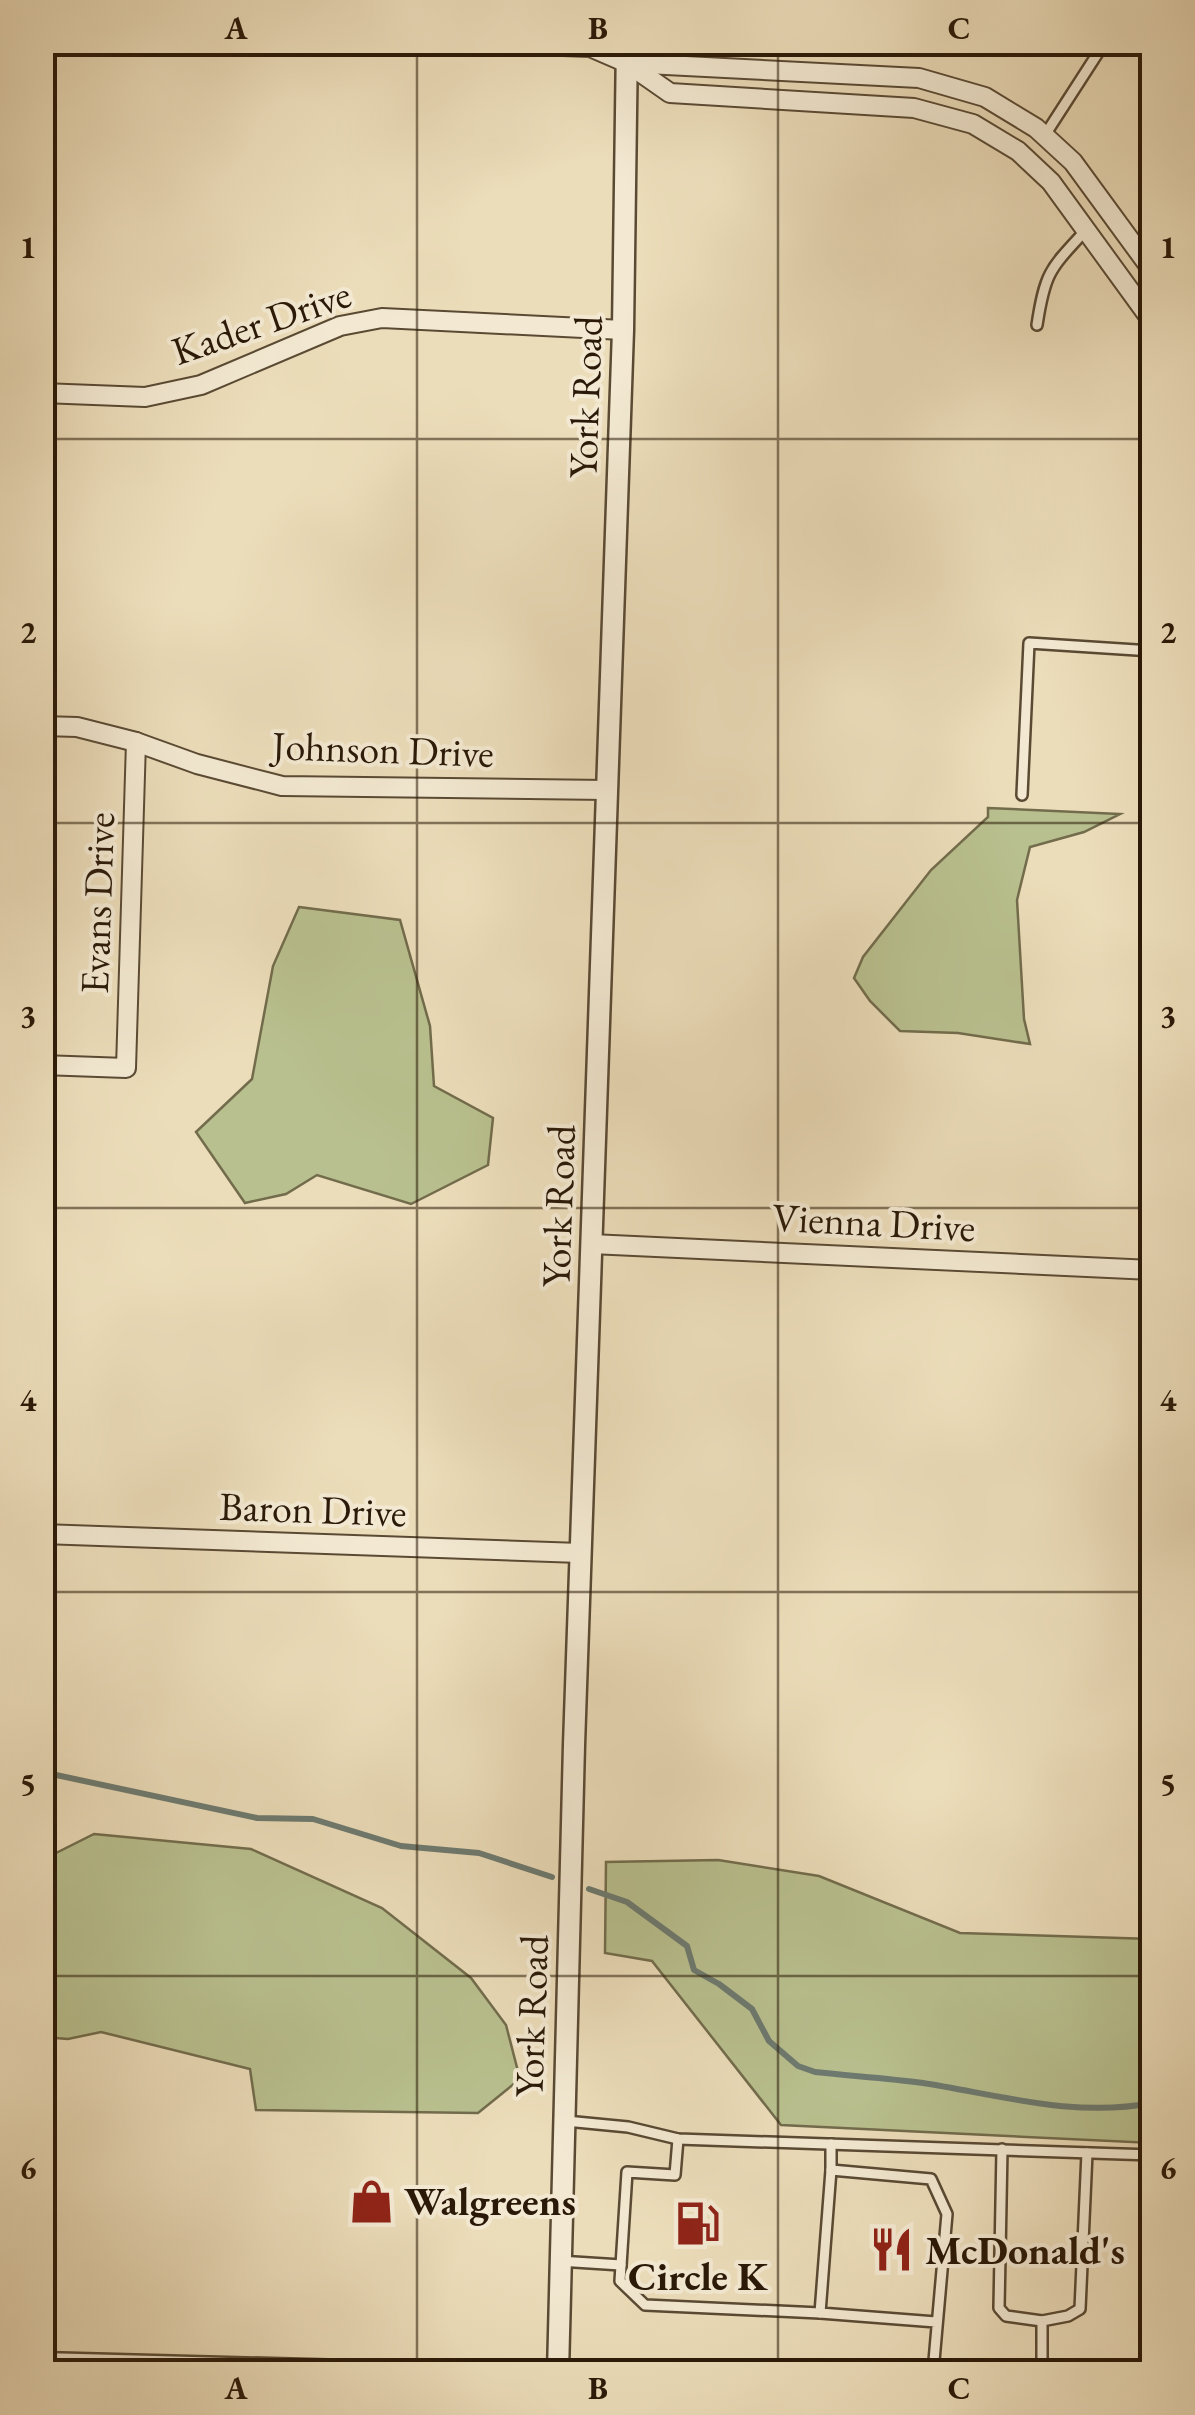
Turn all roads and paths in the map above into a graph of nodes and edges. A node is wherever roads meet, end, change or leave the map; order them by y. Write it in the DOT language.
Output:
graph roads {
  1 [pos="455,42"];
  2 [pos="1104,42"];
  3 [pos="627,53"];
  4 [pos="1045,136"];
  5 [pos="1086,230"];
  6 [pos="1152,270"];
  7 [pos="1152,321"];
  8 [pos="1037,326"];
  9 [pos="623,330"];
  10 [pos="42,393"];
  11 [pos="1152,428"];
  12 [pos="1152,452"];
  13 [pos="1152,650"];
  14 [pos="42,726"];
  15 [pos="136,742"];
  16 [pos="607,790"];
  17 [pos="1022,795"];
  18 [pos="42,1065"];
  19 [pos="591,1244"];
  20 [pos="1152,1270"];
  21 [pos="42,1534"];
  22 [pos="580,1554"];
  23 [pos="564,2121"];
  24 [pos="678,2139"];
  25 [pos="831,2144"];
  26 [pos="1002,2150"];
  27 [pos="1087,2153"];
  28 [pos="1152,2155"];
  29 [pos="830,2170"];
  30 [pos="560,2261"];
  31 [pos="621,2265"];
  32 [pos="820,2313"];
  33 [pos="1042,2321"];
  34 [pos="936,2322"];
  35 [pos="42,2363"];
  36 [pos="341,2372"];
  37 [pos="384,2372"];
  38 [pos="558,2372"];
  39 [pos="933,2372"];
  40 [pos="1042,2372"];
  1 -- 3 [label="street"];
  2 -- 4 [label="lane"];
  3 -- 4 [label="street"];
  3 -- 5 [label="street"];
  3 -- 9 [label="street, York Road"];
  4 -- 6 [label="street"];
  5 -- 7 [label="street"];
  5 -- 8 [label="lane"];
  9 -- 10 [label="street, Kader Drive"];
  9 -- 16 [label="street, York Road"];
  11 -- 12 [label="street"];
  13 -- 17 [label="lane"];
  14 -- 15 [label="street, Johnson Drive"];
  15 -- 16 [label="street, Johnson Drive"];
  15 -- 18 [label="street, Evans Drive"];
  16 -- 19 [label="street, York Road"];
  19 -- 20 [label="street, Vienna Drive"];
  19 -- 22 [label="street, York Road"];
  21 -- 22 [label="street, Baron Drive"];
  22 -- 23 [label="street, York Road"];
  23 -- 24 [label="lane"];
  23 -- 30 [label="street, York Road"];
  24 -- 25 [label="lane"];
  24 -- 31 [label="lane"];
  25 -- 26 [label="lane"];
  25 -- 29 [label="lane"];
  26 -- 27 [label="lane"];
  26 -- 33 [label="lane"];
  27 -- 28 [label="lane"];
  27 -- 33 [label="lane"];
  29 -- 32 [label="lane"];
  29 -- 34 [label="lane"];
  30 -- 31 [label="lane"];
  30 -- 38 [label="street, York Road"];
  31 -- 32 [label="lane"];
  32 -- 34 [label="lane"];
  33 -- 40 [label="lane"];
  34 -- 39 [label="lane"];
  35 -- 36 [label="street"];
  36 -- 37 [label="street"];
}
